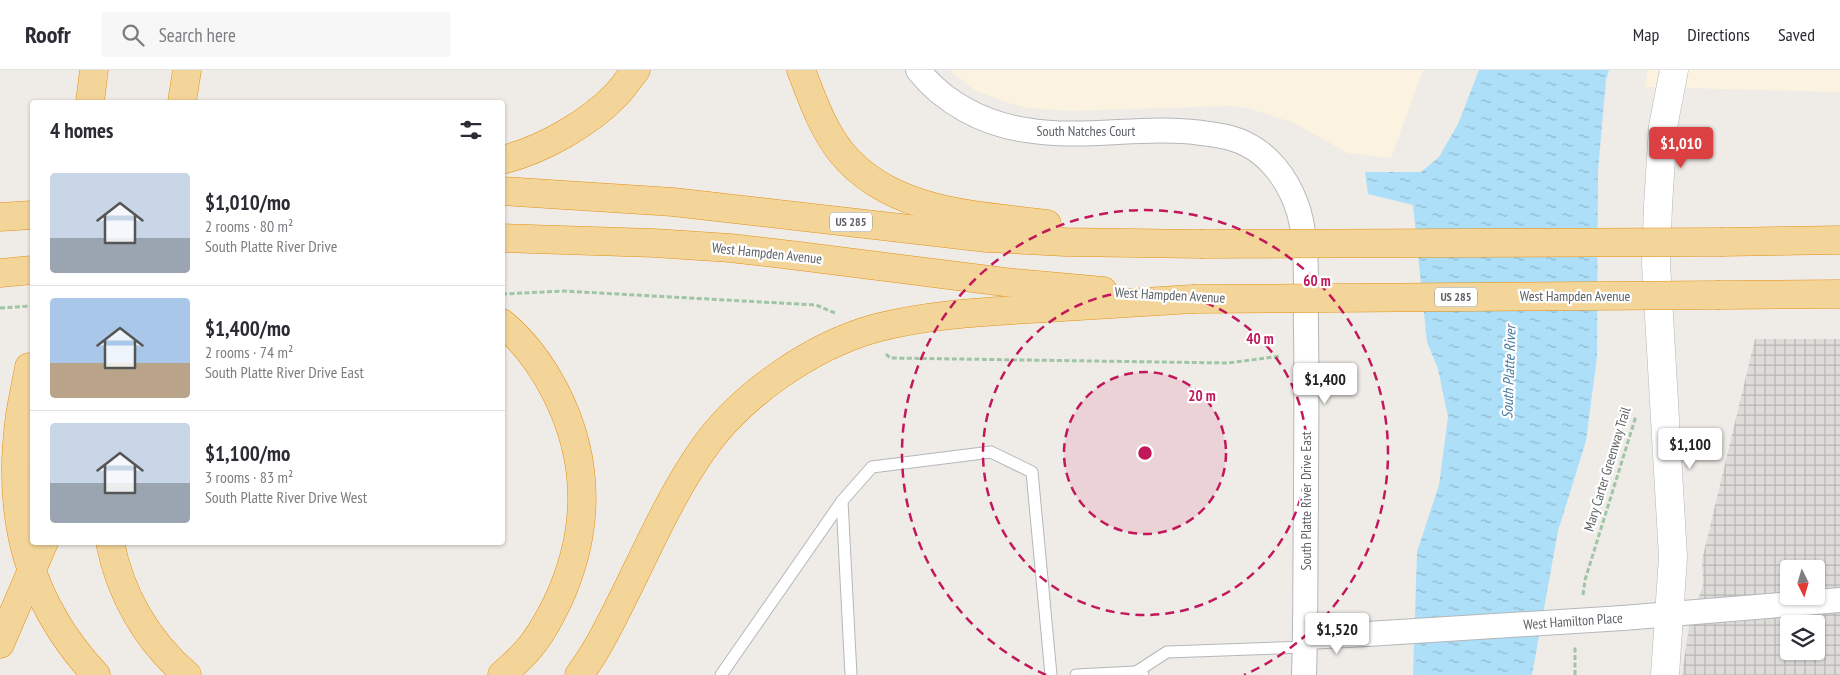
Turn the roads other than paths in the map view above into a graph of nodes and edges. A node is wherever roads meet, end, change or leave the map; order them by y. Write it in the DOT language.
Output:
graph roads {
  1 [pos="94,70"];
  2 [pos="187,70"];
  3 [pos="636,70"];
  4 [pos="801,70"];
  5 [pos="918,70"];
  6 [pos="1674,70"];
  7 [pos="90,100"];
  8 [pos="182,100"];
  9 [pos="1267,157"];
  10 [pos="505,159"];
  11 [pos="505,191"];
  12 [pos="30,215"];
  13 [pos="0,217"];
  14 [pos="505,238"];
  15 [pos="1840,240"];
  16 [pos="1200,244"];
  17 [pos="30,270"];
  18 [pos="0,273"];
  19 [pos="1840,294"];
  20 [pos="1192,299"];
  21 [pos="505,325"];
  22 [pos="30,363"];
  23 [pos="30,366"];
  24 [pos="0,437"];
  25 [pos="842,502"];
  26 [pos="43,545"];
  27 [pos="111,545"];
  28 [pos="31,572"];
  29 [pos="1840,600"];
  30 [pos="1668,614"];
  31 [pos="1305,642"];
  32 [pos="0,644"];
  33 [pos="1140,673"];
  34 [pos="96,675"];
  35 [pos="188,675"];
  36 [pos="502,675"];
  37 [pos="579,675"];
  38 [pos="721,675"];
  39 [pos="851,675"];
  40 [pos="1051,675"];
  41 [pos="1076,675"];
  42 [pos="1304,675"];
  43 [pos="1665,675"];
  1 -- 7 [label="highway"];
  2 -- 8 [label="highway"];
  3 -- 10 [label="highway"];
  4 -- 16 [label="highway"];
  5 -- 9 [label="street, South Natches Court"];
  6 -- 30 [label="street"];
  9 -- 31 [label="street, South Platte River Drive East"];
  11 -- 16 [label="highway, US 285"];
  12 -- 13 [label="highway"];
  14 -- 20 [label="highway, West Hampden Avenue / US 285"];
  15 -- 16 [label="highway, US 285, bridge"];
  17 -- 18 [label="highway"];
  19 -- 20 [label="highway, West Hampden Avenue / US 285, bridge"];
  20 -- 37 [label="highway"];
  21 -- 36 [label="highway"];
  22 -- 24 [label="highway"];
  23 -- 28 [label="highway"];
  25 -- 38 [label="lane"];
  25 -- 39 [label="lane"];
  25 -- 40 [label="lane"];
  26 -- 28 [label="highway"];
  27 -- 35 [label="highway"];
  28 -- 32 [label="highway"];
  28 -- 34 [label="highway"];
  29 -- 30 [label="street, West Hamilton Place"];
  30 -- 31 [label="street, West Hamilton Place, bridge"];
  30 -- 43 [label="street"];
  31 -- 33 [label="lane"];
  31 -- 42 [label="street, South Platte River Drive East"];
  33 -- 41 [label="lane"];
}
